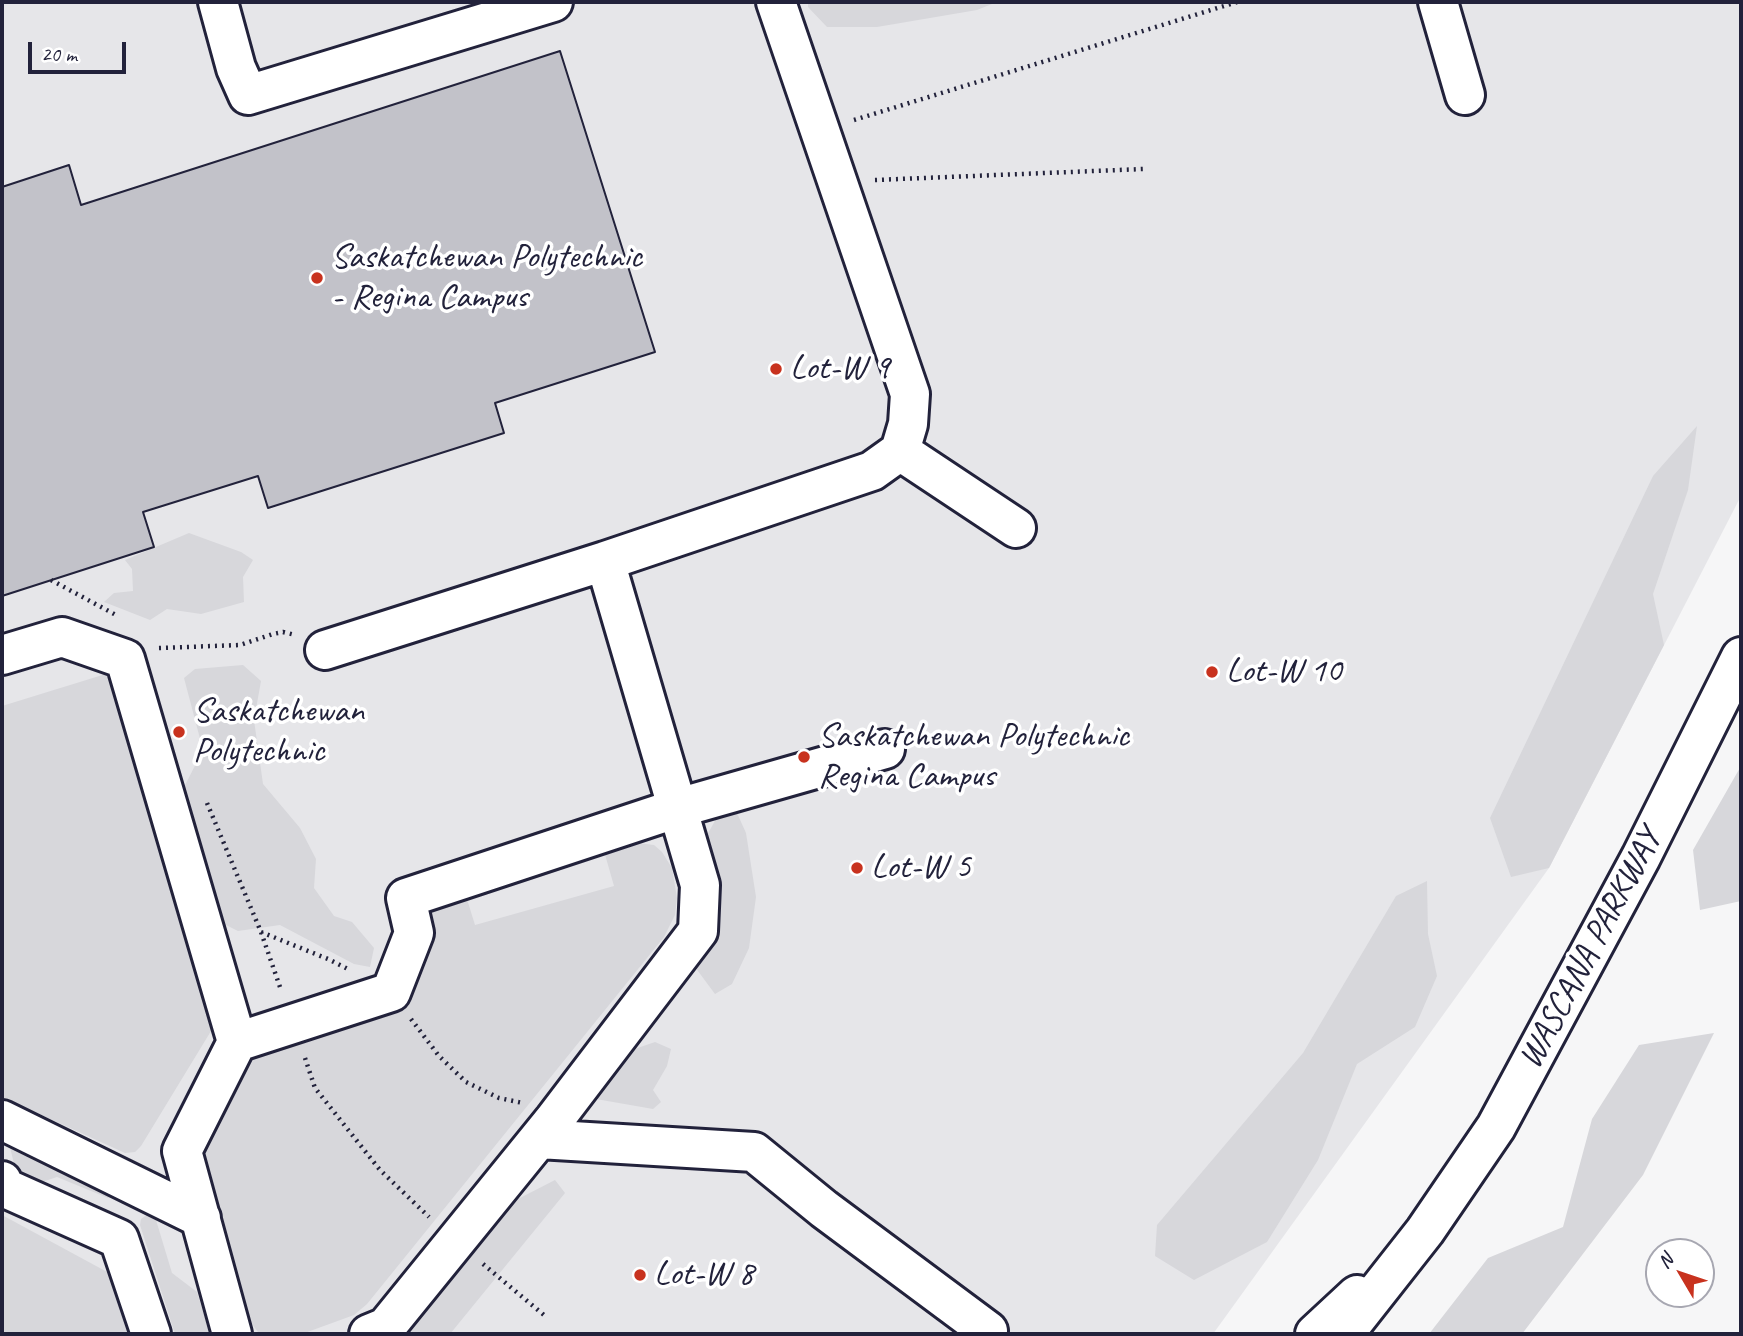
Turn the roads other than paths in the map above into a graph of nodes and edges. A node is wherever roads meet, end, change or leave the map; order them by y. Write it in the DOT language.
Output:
graph roads {
  1 [pos="218,2"];
  2 [pos="553,2"];
  3 [pos="776,2"];
  4 [pos="1438,2"];
  5 [pos="1465,95"];
  6 [pos="900,451"];
  7 [pos="1016,528"];
  8 [pos="605,561"];
  9 [pos="325,650"];
  10 [pos="2,655"];
  11 [pos="1741,657"];
  12 [pos="885,749"];
  13 [pos="678,808"];
  14 [pos="237,1042"];
  15 [pos="2,1120"];
  16 [pos="550,1124"];
  17 [pos="2,1181"];
  18 [pos="201,1218"];
  19 [pos="1424,1231"];
  20 [pos="988,1331"];
  21 [pos="151,1334"];
  22 [pos="232,1334"];
  23 [pos="369,1334"];
  24 [pos="1315,1334"];
  25 [pos="1344,1334"];
  1 -- 2 [label="street"];
  3 -- 6 [label="street"];
  4 -- 5 [label="street"];
  6 -- 7 [label="street"];
  6 -- 8 [label="street"];
  8 -- 9 [label="street"];
  8 -- 13 [label="street"];
  10 -- 14 [label="street"];
  11 -- 19 [label="street, WASCANA PARKWAY"];
  12 -- 13 [label="street"];
  13 -- 14 [label="street"];
  13 -- 16 [label="street"];
  14 -- 18 [label="street"];
  15 -- 18 [label="street"];
  16 -- 20 [label="street"];
  16 -- 23 [label="street"];
  17 -- 21 [label="street"];
  18 -- 22 [label="street"];
  19 -- 24 [label="street, WASCANA PARKWAY"];
  19 -- 25 [label="street, WASCANA PARKWAY"];
}
